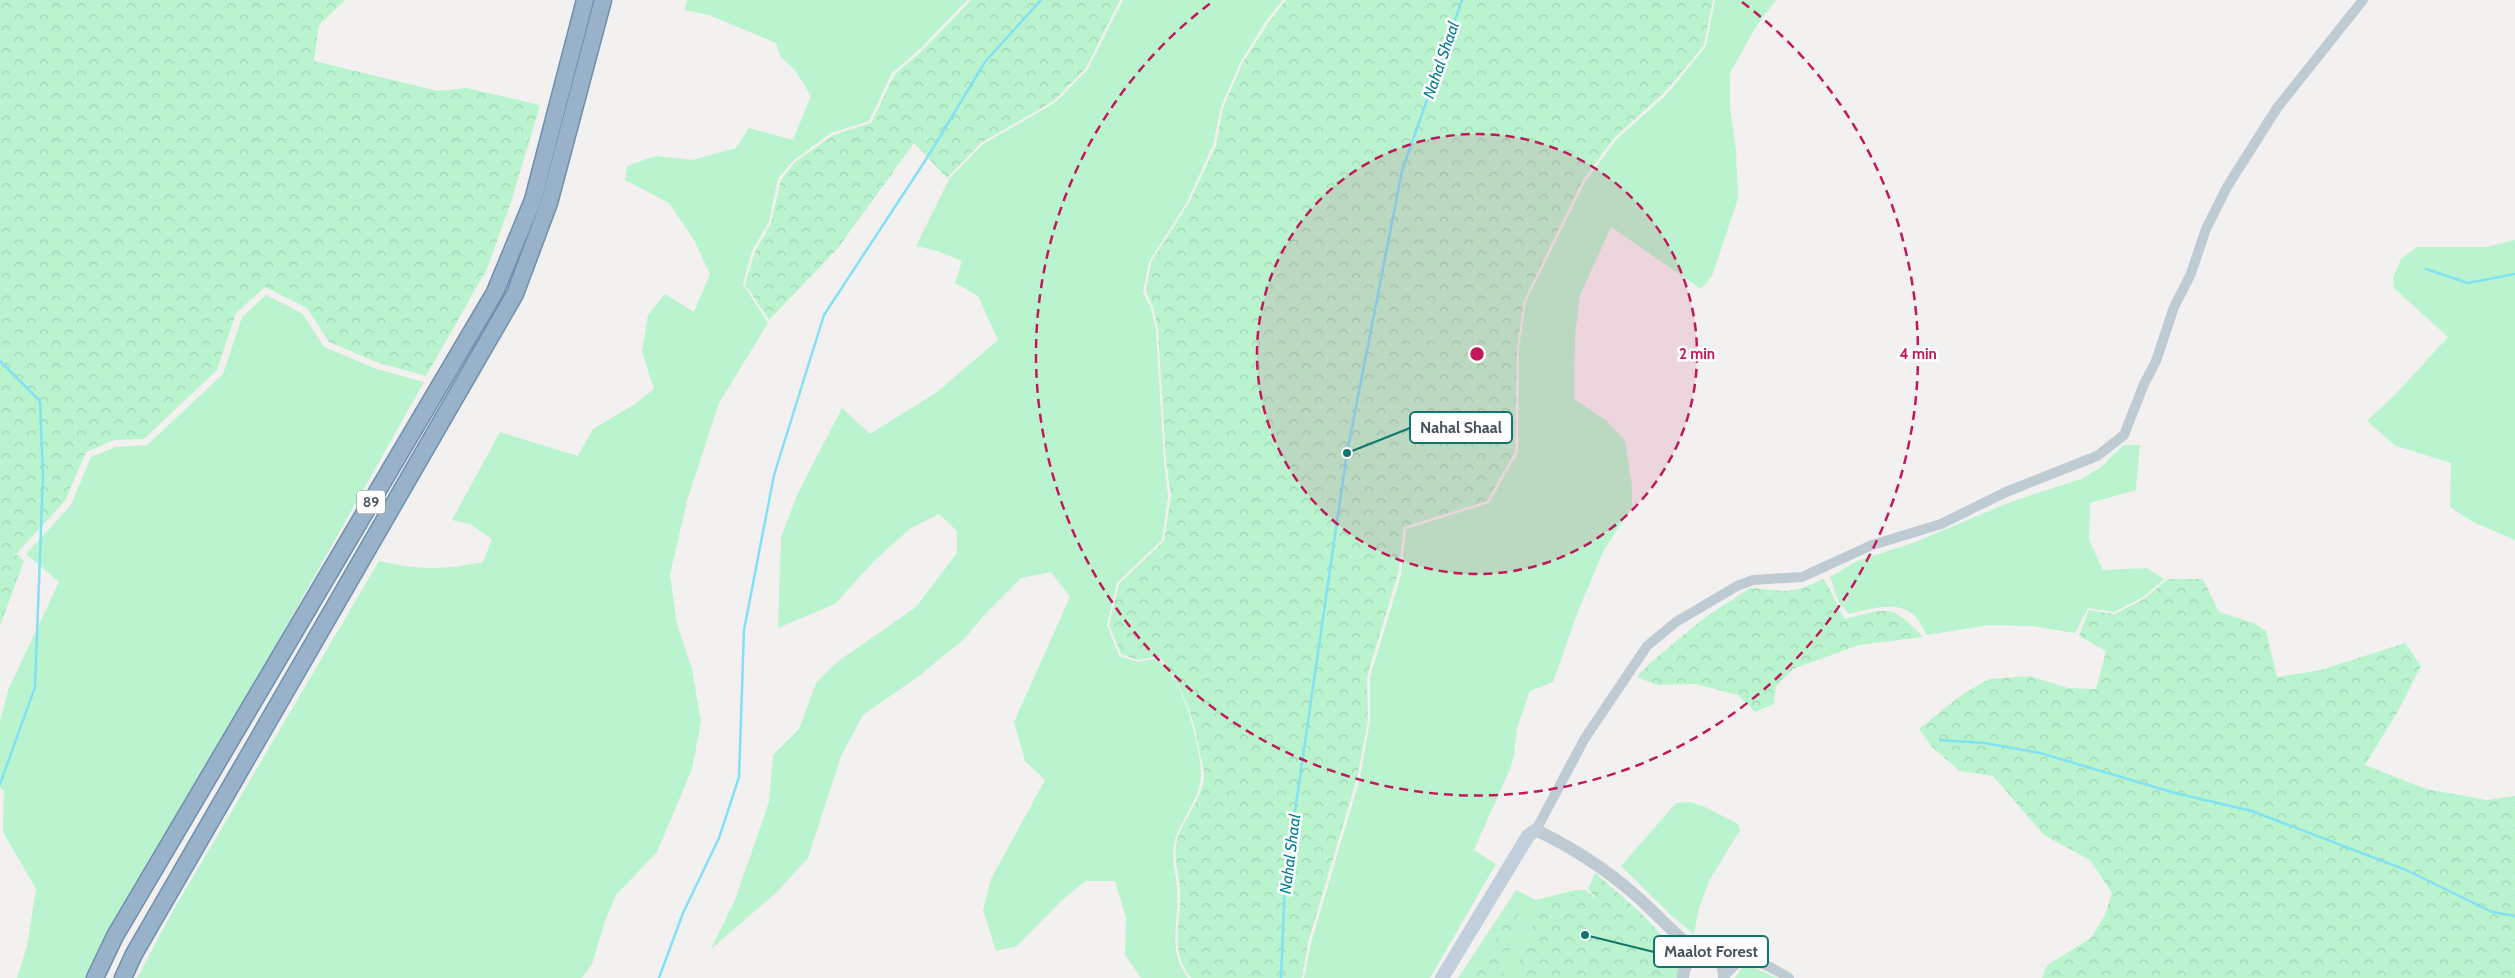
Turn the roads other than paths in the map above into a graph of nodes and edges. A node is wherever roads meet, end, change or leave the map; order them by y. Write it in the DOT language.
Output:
graph roads {
  1 [pos="585,0"];
  2 [pos="603,0"];
  3 [pos="2363,0"];
  4 [pos="1536,830"];
  5 [pos="1678,936"];
  6 [pos="1710,956"];
  7 [pos="1749,958"];
  8 [pos="1683,974"];
  9 [pos="1724,976"];
  10 [pos="95,978"];
  11 [pos="123,978"];
  12 [pos="1442,978"];
  13 [pos="1789,978"];
  1 -- 10 [label="highway, 89"];
  2 -- 11 [label="highway, 89"];
  3 -- 4 [label="street"];
  4 -- 5 [label="street"];
  4 -- 12 [label="main road"];
  5 -- 6 [label="street"];
  5 -- 8 [label="street"];
  6 -- 7 [label="street"];
  6 -- 8 [label="street"];
  6 -- 9 [label="street"];
  7 -- 9 [label="street"];
  7 -- 13 [label="street"];
}
